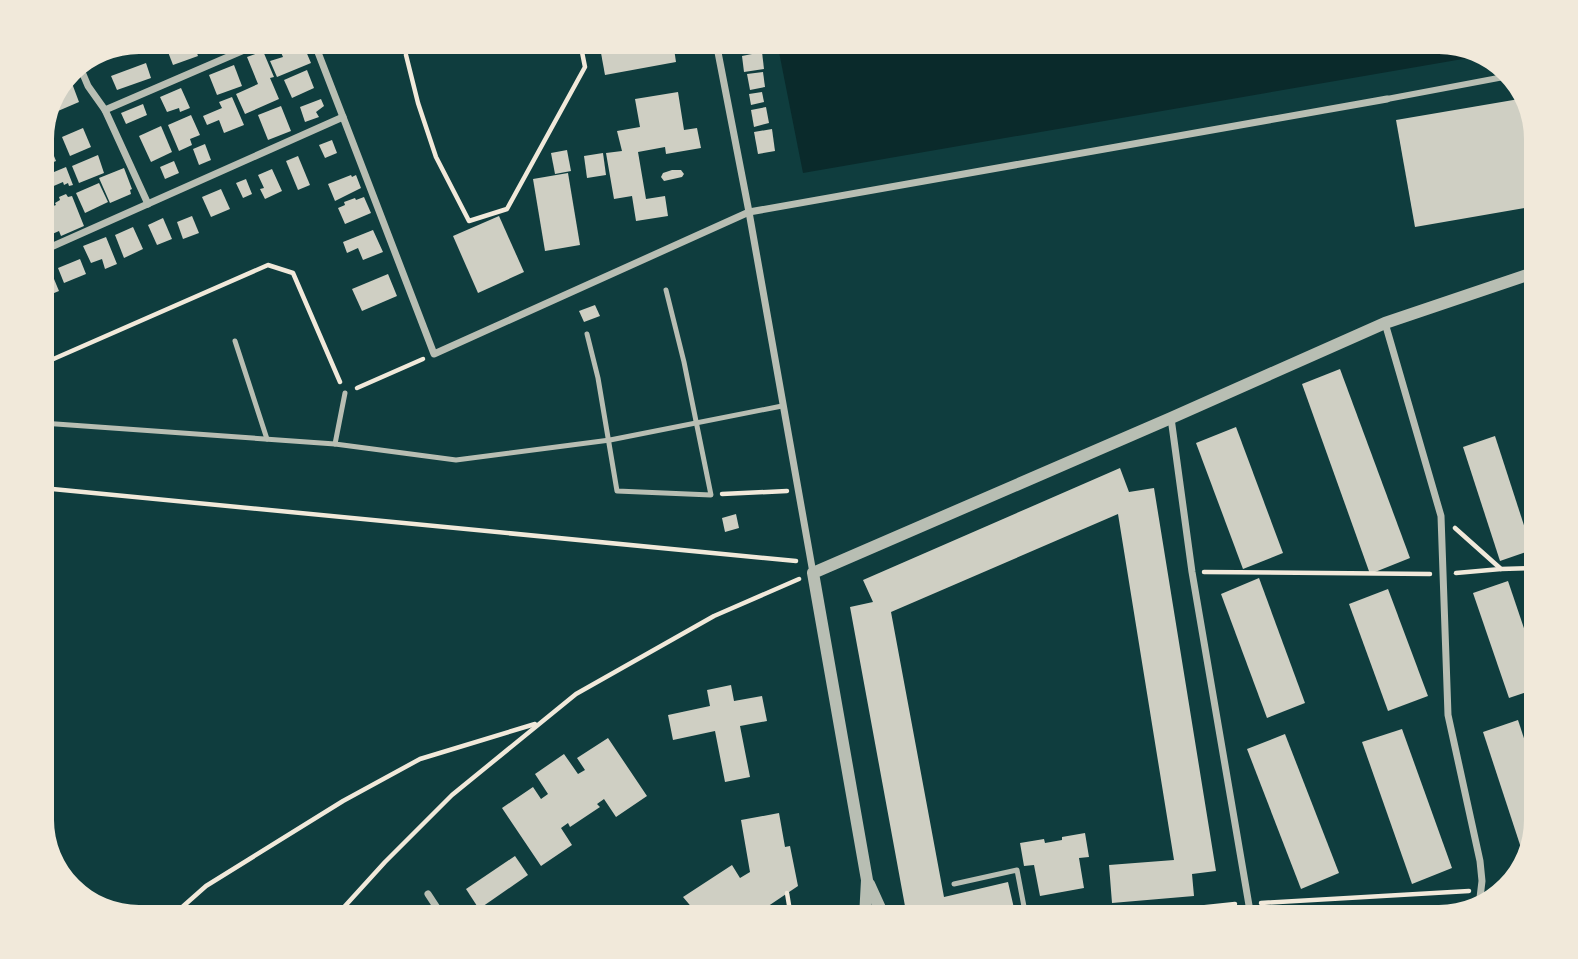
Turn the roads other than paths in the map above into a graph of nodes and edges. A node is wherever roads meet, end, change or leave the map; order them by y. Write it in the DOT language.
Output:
graph roads {
  1 [pos="235,54"];
  2 [pos="319,54"];
  3 [pos="718,54"];
  4 [pos="83,75"];
  5 [pos="1498,78"];
  6 [pos="1387,99"];
  7 [pos="105,110"];
  8 [pos="343,117"];
  9 [pos="148,204"];
  10 [pos="749,212"];
  11 [pos="54,246"];
  12 [pos="1524,276"];
  13 [pos="666,290"];
  14 [pos="1385,323"];
  15 [pos="587,334"];
  16 [pos="235,341"];
  17 [pos="345,393"];
  18 [pos="782,406"];
  19 [pos="1171,418"];
  20 [pos="54,424"];
  21 [pos="697,425"];
  22 [pos="267,439"];
  23 [pos="610,440"];
  24 [pos="335,444"];
  25 [pos="812,568"];
  26 [pos="867,880"];
  27 [pos="954,884"];
  28 [pos="1481,893"];
  29 [pos="428,894"];
  30 [pos="435,905"];
  31 [pos="866,905"];
  32 [pos="878,905"];
  33 [pos="1024,905"];
  34 [pos="1249,905"];
  1 -- 7 [label="street"];
  2 -- 8 [label="street"];
  3 -- 10 [label="street"];
  4 -- 7 [label="street"];
  5 -- 6 [label="street"];
  6 -- 10 [label="street"];
  7 -- 9 [label="street"];
  8 -- 9 [label="street"];
  8 -- 10 [label="street"];
  9 -- 11 [label="street"];
  10 -- 18 [label="street"];
  12 -- 14 [label="street"];
  13 -- 21 [label="lane"];
  14 -- 19 [label="street"];
  14 -- 28 [label="street"];
  15 -- 23 [label="lane"];
  16 -- 22 [label="lane"];
  17 -- 24 [label="lane"];
  18 -- 21 [label="lane"];
  18 -- 25 [label="street"];
  19 -- 25 [label="street"];
  19 -- 34 [label="street"];
  20 -- 22 [label="lane"];
  21 -- 23 [label="lane"];
  21 -- 23 [label="lane"];
  22 -- 24 [label="lane"];
  23 -- 24 [label="lane"];
  25 -- 26 [label="street"];
  26 -- 31 [label="street"];
  26 -- 32 [label="street"];
  27 -- 33 [label="lane"];
  29 -- 30 [label="street"];
}
